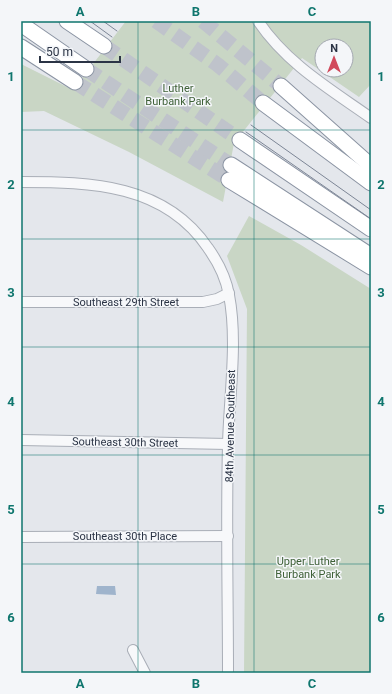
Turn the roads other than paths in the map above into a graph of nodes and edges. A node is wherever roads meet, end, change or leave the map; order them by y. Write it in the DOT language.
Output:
graph roads {
  1 [pos="67,21"];
  2 [pos="258,21"];
  3 [pos="21,24"];
  4 [pos="104,46"];
  5 [pos="21,47"];
  6 [pos="86,69"];
  7 [pos="75,82"];
  8 [pos="281,86"];
  9 [pos="264,103"];
  10 [pos="371,118"];
  11 [pos="240,140"];
  12 [pos="231,165"];
  13 [pos="371,166"];
  14 [pos="229,180"];
  15 [pos="21,182"];
  16 [pos="371,183"];
  17 [pos="371,229"];
  18 [pos="371,256"];
  19 [pos="371,267"];
  20 [pos="229,293"];
  21 [pos="21,302"];
  22 [pos="21,440"];
  23 [pos="228,444"];
  24 [pos="228,536"];
  25 [pos="21,537"];
  26 [pos="133,650"];
  27 [pos="145,673"];
  28 [pos="228,673"];
  1 -- 4 [label="highway"];
  2 -- 10 [label="street"];
  3 -- 6 [label="highway"];
  5 -- 7 [label="highway"];
  8 -- 13 [label="highway"];
  9 -- 16 [label="highway"];
  11 -- 17 [label="highway"];
  12 -- 18 [label="highway"];
  14 -- 19 [label="highway"];
  15 -- 20 [label="street, 84th Avenue Southeast"];
  20 -- 21 [label="street, Southeast 29th Street"];
  20 -- 23 [label="street, 84th Avenue Southeast"];
  22 -- 23 [label="street, Southeast 30th Street"];
  23 -- 24 [label="street, 84th Avenue Southeast"];
  24 -- 25 [label="street, Southeast 30th Place"];
  24 -- 28 [label="street, 84th Avenue Southeast"];
  26 -- 27 [label="street"];
}
